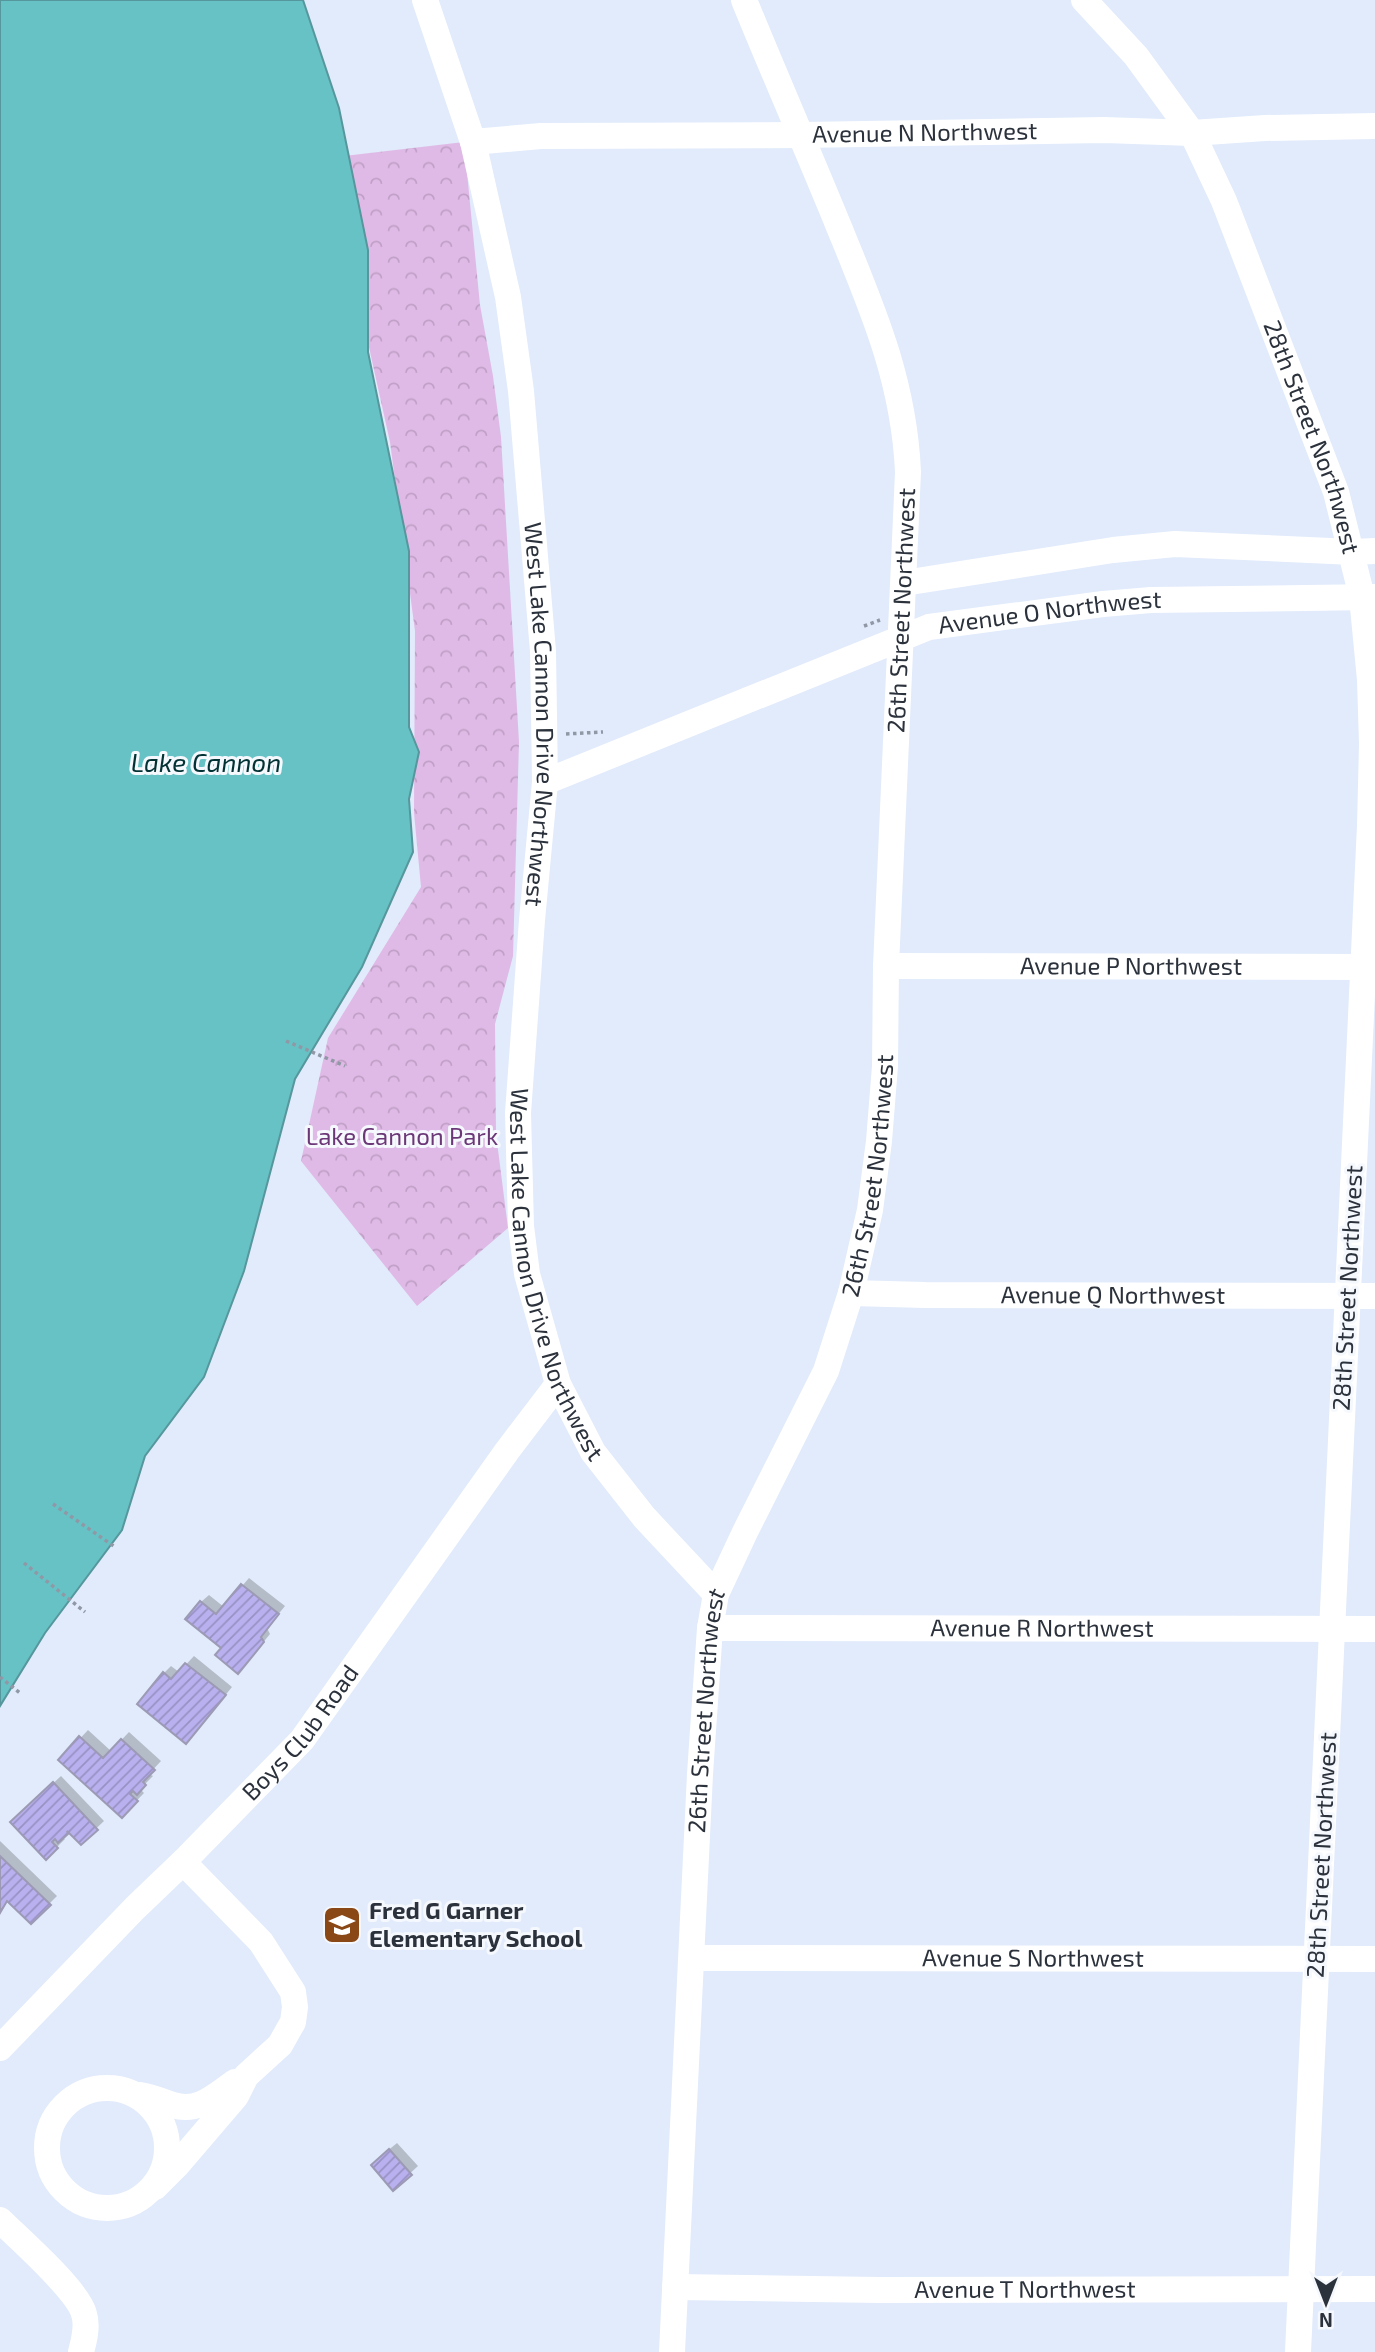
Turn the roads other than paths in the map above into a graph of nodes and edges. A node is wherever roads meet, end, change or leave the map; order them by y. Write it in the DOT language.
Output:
graph roads {
  1 [pos="425,0"];
  2 [pos="744,0"];
  3 [pos="1084,0"];
  4 [pos="1375,126"];
  5 [pos="1192,133"];
  6 [pos="802,135"];
  7 [pos="473,142"];
  8 [pos="1364,551"];
  9 [pos="904,583"];
  10 [pos="1368,597"];
  11 [pos="901,637"];
  12 [pos="545,782"];
  13 [pos="886,966"];
  14 [pos="1369,967"];
  15 [pos="851,1293"];
  16 [pos="1348,1296"];
  17 [pos="1375,1296"];
  18 [pos="558,1384"];
  19 [pos="716,1594"];
  20 [pos="710,1628"];
  21 [pos="1375,1629"];
  22 [pos="1332,1630"];
  23 [pos="183,1862"];
  24 [pos="692,1958"];
  25 [pos="1317,1959"];
  26 [pos="1375,1959"];
  27 [pos="0,2048"];
  28 [pos="246,2076"];
  29 [pos="135,2094"];
  30 [pos="155,2187"];
  31 [pos="0,2220"];
  32 [pos="675,2287"];
  33 [pos="1375,2289"];
  34 [pos="1301,2290"];
  35 [pos="81,2352"];
  36 [pos="673,2352"];
  37 [pos="1298,2352"];
  1 -- 7 [label="street, West Lake Cannon Drive Northwest"];
  2 -- 6 [label="street, 26th Street Northwest"];
  3 -- 5 [label="street, 28th Street Northwest"];
  4 -- 5 [label="street, Avenue N Northwest"];
  5 -- 6 [label="street, Avenue N Northwest"];
  5 -- 8 [label="street, 28th Street Northwest"];
  6 -- 7 [label="street, Avenue N Northwest"];
  6 -- 9 [label="street, 26th Street Northwest"];
  7 -- 12 [label="street, West Lake Cannon Drive Northwest"];
  8 -- 9 [label="street"];
  8 -- 10 [label="street, 28th Street Northwest"];
  9 -- 11 [label="street, 26th Street Northwest"];
  10 -- 11 [label="street, Avenue O Northwest"];
  10 -- 14 [label="street, 28th Street Northwest"];
  11 -- 12 [label="street, Avenue O Northwest"];
  11 -- 13 [label="street, 26th Street Northwest"];
  12 -- 18 [label="street, West Lake Cannon Drive Northwest"];
  13 -- 14 [label="street, Avenue P Northwest"];
  13 -- 15 [label="street, 26th Street Northwest"];
  14 -- 16 [label="street, 28th Street Northwest"];
  15 -- 16 [label="street, Avenue Q Northwest"];
  15 -- 19 [label="street, 26th Street Northwest"];
  16 -- 17 [label="street, Avenue Q Northwest"];
  16 -- 22 [label="street, 28th Street Northwest"];
  18 -- 19 [label="street, West Lake Cannon Drive Northwest"];
  18 -- 23 [label="street, Boys Club Road"];
  19 -- 20 [label="street, 26th Street Northwest"];
  20 -- 22 [label="street, Avenue R Northwest"];
  20 -- 24 [label="street, 26th Street Northwest"];
  21 -- 22 [label="street, Avenue R Northwest"];
  22 -- 25 [label="street, 28th Street Northwest"];
  23 -- 27 [label="street, Boys Club Road"];
  23 -- 28 [label="street"];
  24 -- 25 [label="street, Avenue S Northwest"];
  24 -- 32 [label="street, 26th Street Northwest"];
  25 -- 26 [label="street, Avenue S Northwest"];
  25 -- 34 [label="street, 28th Street Northwest"];
  28 -- 29 [label="street"];
  28 -- 30 [label="street"];
  29 -- 30 [label="street"];
  29 -- 30 [label="street"];
  31 -- 35 [label="street"];
  32 -- 34 [label="street, Avenue T Northwest"];
  32 -- 36 [label="street, 26th Street Northwest"];
  33 -- 34 [label="street, Avenue T Northwest"];
  34 -- 37 [label="street, 28th Street Northwest"];
}
